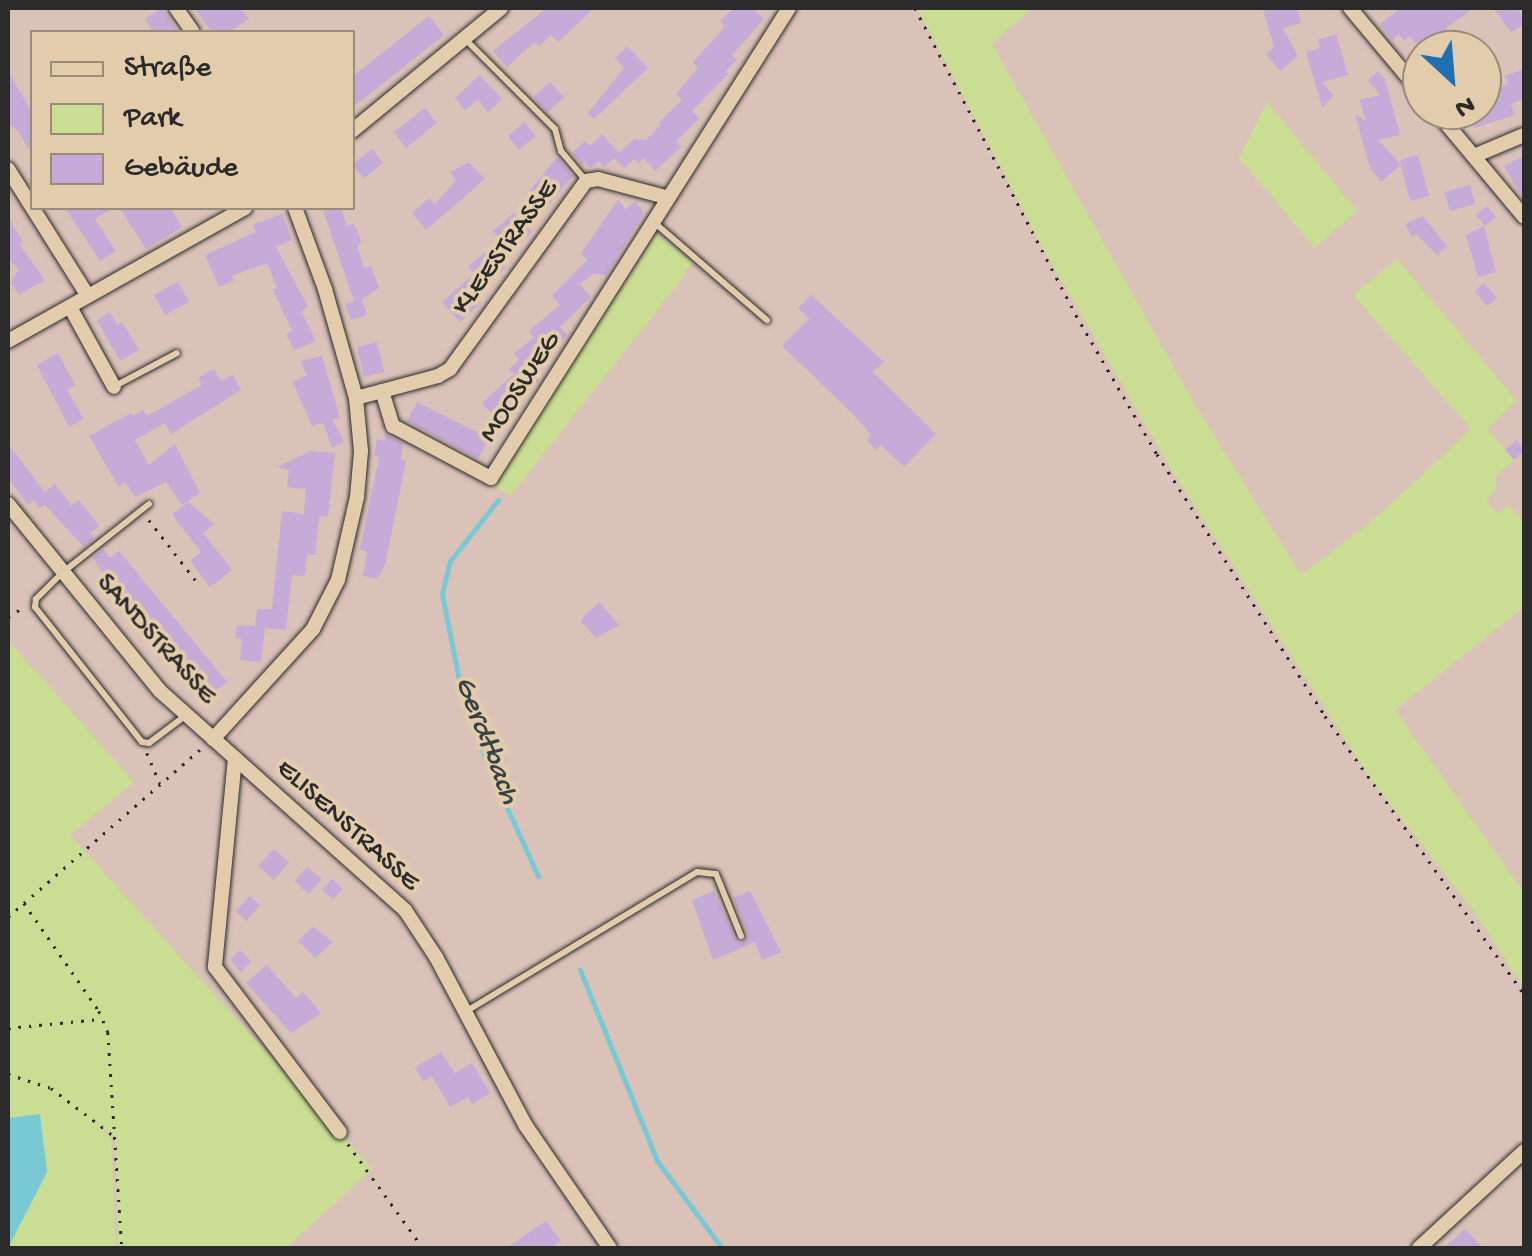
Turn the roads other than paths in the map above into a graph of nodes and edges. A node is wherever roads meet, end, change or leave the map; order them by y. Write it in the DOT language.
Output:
graph roads {
  1 [pos="176,8"];
  2 [pos="501,8"];
  3 [pos="789,8"];
  4 [pos="1351,8"];
  5 [pos="192,30"];
  6 [pos="466,40"];
  7 [pos="1402,70"];
  8 [pos="355,129"];
  9 [pos="1453,130"];
  10 [pos="1524,136"];
  11 [pos="1474,156"];
  12 [pos="8,170"];
  13 [pos="586,181"];
  14 [pos="665,197"];
  15 [pos="30,205"];
  16 [pos="33,210"];
  17 [pos="241,210"];
  18 [pos="296,210"];
  19 [pos="1524,216"];
  20 [pos="656,224"];
  21 [pos="88,296"];
  22 [pos="70,306"];
  23 [pos="768,320"];
  24 [pos="8,340"];
  25 [pos="177,354"];
  26 [pos="114,387"];
  27 [pos="382,391"];
  28 [pos="356,398"];
  29 [pos="8,504"];
  30 [pos="149,504"];
  31 [pos="62,573"];
  32 [pos="185,716"];
  33 [pos="213,738"];
  34 [pos="235,758"];
  35 [pos="741,936"];
  36 [pos="466,1012"];
  37 [pos="340,1132"];
  38 [pos="1524,1151"];
  39 [pos="610,1248"];
  40 [pos="1419,1248"];
  1 -- 5 [label="street"];
  2 -- 6 [label="street"];
  3 -- 14 [label="street"];
  4 -- 7 [label="street"];
  6 -- 8 [label="street"];
  6 -- 13 [label="lane"];
  9 -- 11 [label="street"];
  10 -- 11 [label="street"];
  11 -- 19 [label="street"];
  12 -- 15 [label="street"];
  13 -- 14 [label="street, KLEESTRASSE"];
  13 -- 27 [label="street, KLEESTRASSE"];
  14 -- 20 [label="street, MOOSWEG"];
  16 -- 21 [label="street"];
  17 -- 21 [label="street"];
  18 -- 28 [label="street"];
  20 -- 23 [label="lane"];
  20 -- 27 [label="street, MOOSWEG"];
  21 -- 22 [label="street"];
  22 -- 24 [label="street"];
  22 -- 26 [label="street"];
  25 -- 26 [label="lane"];
  27 -- 28 [label="street, KLEESTRASSE"];
  28 -- 33 [label="street"];
  29 -- 31 [label="street, SANDSTRASSE"];
  30 -- 31 [label="lane, SANDSTRASSE"];
  31 -- 32 [label="street, SANDSTRASSE"];
  31 -- 32 [label="lane"];
  32 -- 33 [label="street, SANDSTRASSE"];
  33 -- 34 [label="street, ELISENSTRASSE"];
  34 -- 36 [label="street, ELISENSTRASSE"];
  34 -- 37 [label="street"];
  35 -- 36 [label="lane"];
  36 -- 39 [label="street, ELISENSTRASSE"];
  38 -- 40 [label="street"];
}
